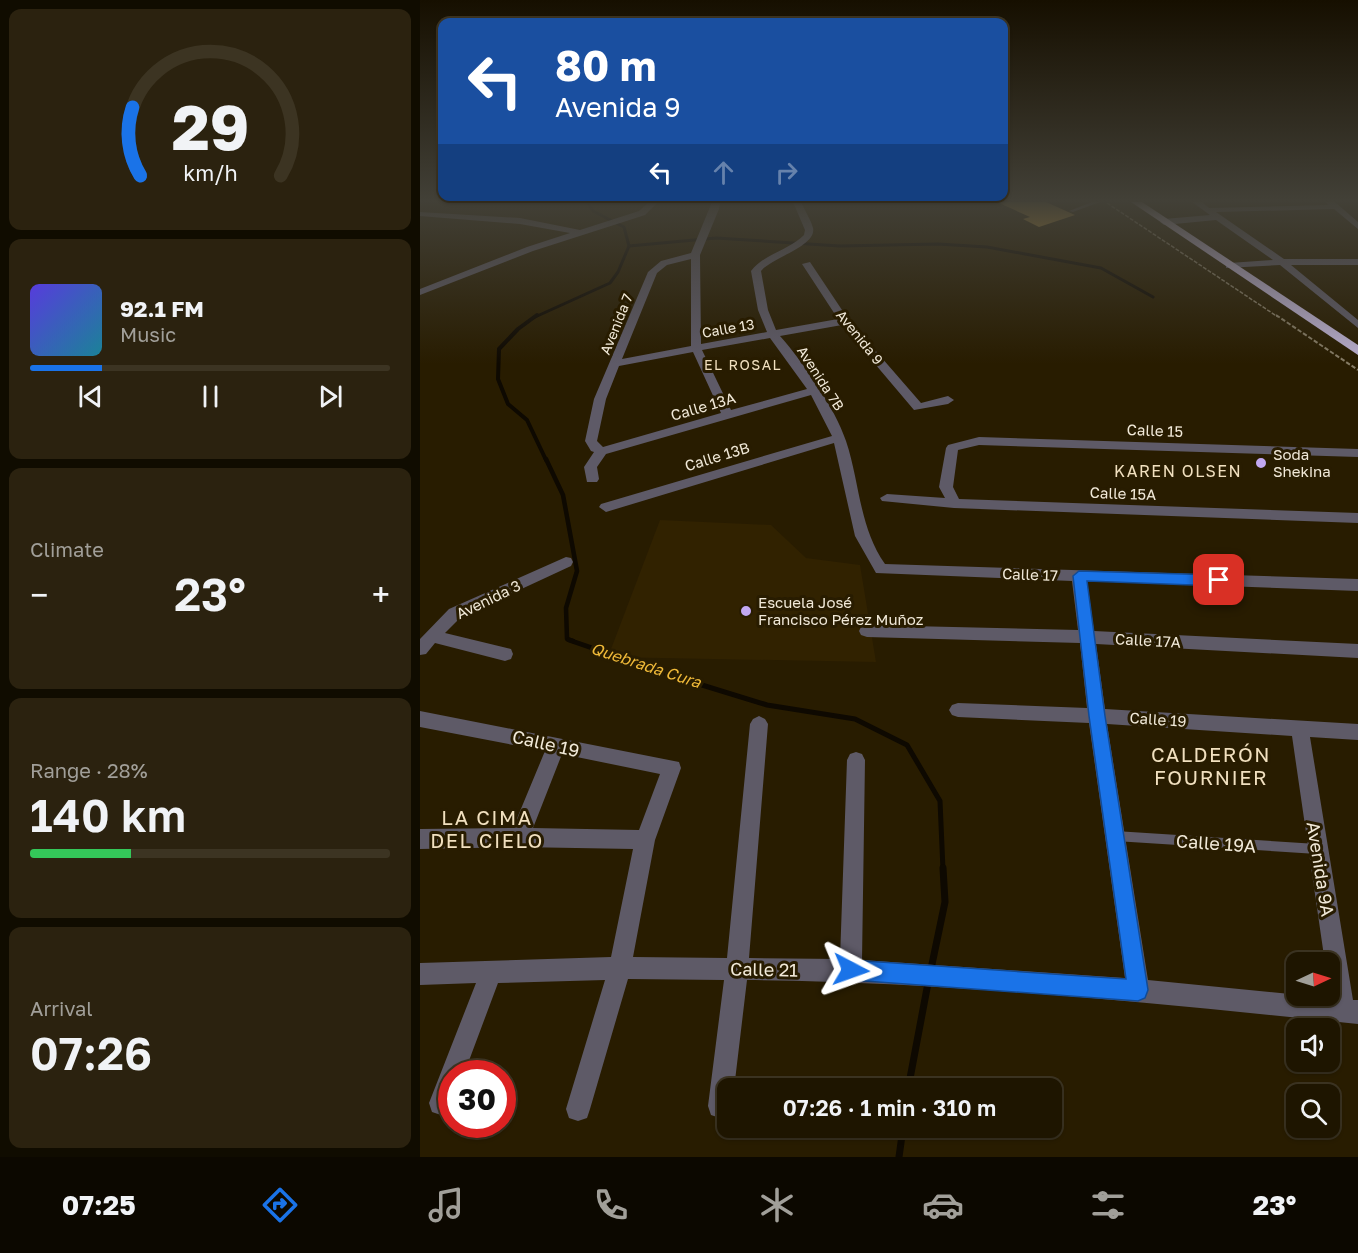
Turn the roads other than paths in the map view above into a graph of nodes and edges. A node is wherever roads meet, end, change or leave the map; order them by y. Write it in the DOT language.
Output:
graph roads {
  1 [pos="695,255"];
  2 [pos="514,256"];
  3 [pos="692,256"];
  4 [pos="777,256"];
  5 [pos="1214,256"];
  6 [pos="1274,256"];
  7 [pos="1358,261"];
  8 [pos="1282,262"];
  9 [pos="807,264"];
  10 [pos="1229,266"];
  11 [pos="420,292"];
  12 [pos="844,321"];
  13 [pos="1358,325"];
  14 [pos="772,335"];
  15 [pos="696,348"];
  16 [pos="1358,351"];
  17 [pos="616,363"];
  18 [pos="812,391"];
  19 [pos="948,400"];
  20 [pos="728,416"];
  21 [pos="838,438"];
  22 [pos="602,451"];
  23 [pos="1358,453"];
  24 [pos="592,479"];
  25 [pos="887,498"];
  26 [pos="954,503"];
  27 [pos="606,507"];
  28 [pos="1358,518"];
  29 [pos="566,562"];
  30 [pos="881,569"];
  31 [pos="1079,576"];
  32 [pos="1358,585"];
  33 [pos="867,631"];
  34 [pos="431,636"];
  35 [pos="1086,637"];
  36 [pos="420,649"];
  37 [pos="1358,651"];
  38 [pos="506,654"];
  39 [pos="958,710"];
  40 [pos="1097,716"];
  41 [pos="420,718"];
  42 [pos="759,724"];
  43 [pos="1300,728"];
  44 [pos="1358,732"];
  45 [pos="556,747"];
  46 [pos="856,760"];
  47 [pos="519,837"];
  48 [pos="1115,837"];
  49 [pos="420,839"];
  50 [pos="645,840"];
  51 [pos="1317,849"];
  52 [pos="620,968"];
  53 [pos="737,969"];
  54 [pos="851,970"];
  55 [pos="491,973"];
  56 [pos="420,974"];
  57 [pos="1138,990"];
  58 [pos="1351,1011"];
  59 [pos="458,1060"];
  60 [pos="723,1078"];
  61 [pos="578,1109"];
  1 -- 15 [label="street"];
  2 -- 11 [label="street"];
  3 -- 17 [label="street, Avenida 7"];
  4 -- 14 [label="street, Avenida 7B"];
  5 -- 10 [label="highway"];
  6 -- 8 [label="street"];
  7 -- 8 [label="street"];
  8 -- 10 [label="street"];
  8 -- 13 [label="street"];
  9 -- 12 [label="street, Avenida 9"];
  10 -- 16 [label="highway"];
  12 -- 14 [label="street, Calle 13"];
  12 -- 19 [label="street, Avenida 9"];
  14 -- 15 [label="street, Calle 13"];
  14 -- 18 [label="street, Avenida 7B"];
  15 -- 17 [label="street, Calle 13"];
  15 -- 20 [label="street"];
  17 -- 22 [label="street, Avenida 7"];
  18 -- 20 [label="street, Calle 13A"];
  18 -- 21 [label="street, Avenida 7B"];
  20 -- 22 [label="street, Calle 13A"];
  21 -- 27 [label="street, Calle 13B"];
  21 -- 30 [label="street, Avenida 7B"];
  22 -- 24 [label="street"];
  23 -- 26 [label="street, Calle 15"];
  25 -- 26 [label="street, Calle 15A"];
  26 -- 28 [label="street, Calle 15A"];
  29 -- 34 [label="street, Avenida 3"];
  30 -- 31 [label="street, Calle 17"];
  31 -- 32 [label="street, Calle 17"];
  31 -- 35 [label="street"];
  33 -- 35 [label="street, Calle 17A"];
  34 -- 36 [label="street, Avenida 3"];
  34 -- 38 [label="street"];
  35 -- 37 [label="street, Calle 17A"];
  35 -- 40 [label="street"];
  39 -- 40 [label="street, Calle 19"];
  40 -- 43 [label="street, Calle 19"];
  40 -- 48 [label="street"];
  41 -- 45 [label="street, Calle 19"];
  42 -- 53 [label="street"];
  43 -- 44 [label="street, Calle 19"];
  43 -- 51 [label="street, Avenida 9A"];
  45 -- 47 [label="street"];
  45 -- 50 [label="street, Calle 19"];
  46 -- 54 [label="street"];
  47 -- 49 [label="street"];
  47 -- 50 [label="street"];
  48 -- 51 [label="lane, Calle 19A"];
  48 -- 57 [label="street"];
  50 -- 52 [label="street"];
  51 -- 58 [label="street, Avenida 9A"];
  52 -- 53 [label="street, Calle 21"];
  52 -- 55 [label="street, Calle 21"];
  52 -- 61 [label="street"];
  53 -- 54 [label="street, Calle 21"];
  53 -- 60 [label="street"];
  54 -- 57 [label="street, Calle 21"];
  55 -- 56 [label="street, Calle 21"];
  55 -- 59 [label="street"];
  57 -- 58 [label="street, Calle 21"];
}
